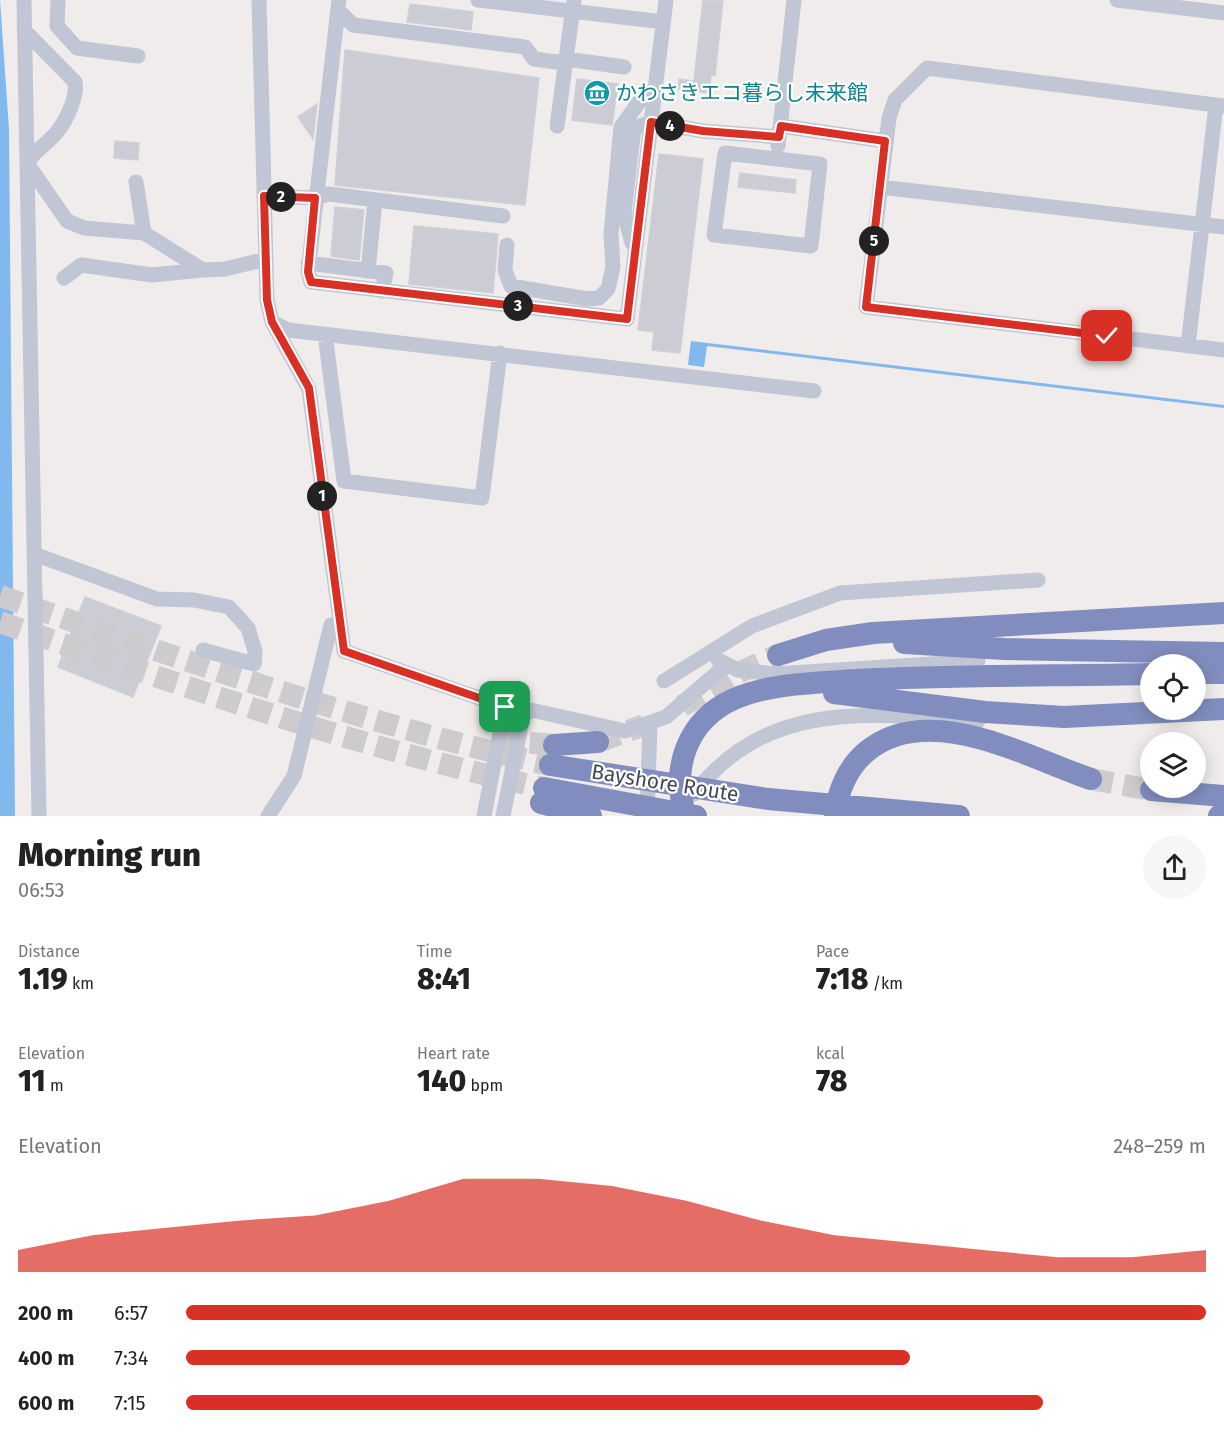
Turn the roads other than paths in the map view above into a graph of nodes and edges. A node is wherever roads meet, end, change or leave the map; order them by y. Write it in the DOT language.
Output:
graph roads {
  1 [pos="24,0"];
  2 [pos="58,0"];
  3 [pos="259,0"];
  4 [pos="478,0"];
  5 [pos="666,0"];
  6 [pos="795,0"];
  7 [pos="1119,0"];
  8 [pos="504,2"];
  9 [pos="339,5"];
  10 [pos="573,5"];
  11 [pos="1224,13"];
  12 [pos="663,22"];
  13 [pos="24,30"];
  14 [pos="138,56"];
  15 [pos="566,59"];
  16 [pos="624,67"];
  17 [pos="655,89"];
  18 [pos="1220,105"];
  19 [pos="651,122"];
  20 [pos="558,126"];
  21 [pos="780,132"];
  22 [pos="885,141"];
  23 [pos="777,159"];
  24 [pos="27,163"];
  25 [pos="136,182"];
  26 [pos="880,187"];
  27 [pos="264,196"];
  28 [pos="315,198"];
  29 [pos="375,200"];
  30 [pos="503,216"];
  31 [pos="1202,224"];
  32 [pos="1224,227"];
  33 [pos="144,233"];
  34 [pos="611,234"];
  35 [pos="507,245"];
  36 [pos="266,259"];
  37 [pos="634,260"];
  38 [pos="308,263"];
  39 [pos="203,270"];
  40 [pos="368,271"];
  41 [pos="64,278"];
  42 [pos="382,291"];
  43 [pos="272,322"];
  44 [pos="325,334"];
  45 [pos="1188,346"];
  46 [pos="1224,350"];
  47 [pos="500,353"];
  48 [pos="814,391"];
  49 [pos="34,554"];
  50 [pos="1038,580"];
  51 [pos="1224,613"];
  52 [pos="339,623"];
  53 [pos="1224,642"];
  54 [pos="804,645"];
  55 [pos="203,650"];
  56 [pos="1091,650"];
  57 [pos="710,652"];
  58 [pos="1224,653"];
  59 [pos="778,655"];
  60 [pos="978,661"];
  61 [pos="726,665"];
  62 [pos="1206,673"];
  63 [pos="1224,673"];
  64 [pos="1140,674"];
  65 [pos="664,681"];
  66 [pos="757,691"];
  67 [pos="1224,709"];
  68 [pos="1064,717"];
  69 [pos="1088,718"];
  70 [pos="1224,720"];
  71 [pos="650,724"];
  72 [pos="598,742"];
  73 [pos="858,770"];
  74 [pos="1091,779"];
  75 [pos="1206,795"];
  76 [pos="1224,796"];
  77 [pos="39,816"];
  78 [pos="268,816"];
  79 [pos="484,816"];
  80 [pos="503,816"];
  81 [pos="591,816"];
  82 [pos="646,816"];
  83 [pos="678,816"];
  84 [pos="686,816"];
  85 [pos="698,816"];
  86 [pos="835,816"];
  87 [pos="850,816"];
  88 [pos="959,816"];
  89 [pos="1219,816"];
  90 [pos="1224,816"];
  1 -- 13 [label="street"];
  2 -- 14 [label="street"];
  3 -- 27 [label="street"];
  4 -- 8 [label="street"];
  5 -- 12 [label="street"];
  6 -- 21 [label="street"];
  7 -- 11 [label="street"];
  8 -- 10 [label="street"];
  9 -- 15 [label="street"];
  9 -- 28 [label="street"];
  10 -- 12 [label="street"];
  10 -- 15 [label="street"];
  12 -- 17 [label="street"];
  13 -- 24 [label="street"];
  13 -- 24 [label="street"];
  15 -- 16 [label="street"];
  15 -- 20 [label="street"];
  17 -- 19 [label="street"];
  17 -- 34 [label="street"];
  18 -- 22 [label="street"];
  18 -- 31 [label="street"];
  19 -- 21 [label="street"];
  19 -- 37 [label="street"];
  21 -- 22 [label="street"];
  21 -- 23 [label="street"];
  22 -- 26 [label="street"];
  23 -- 23 [label="street"];
  24 -- 33 [label="street"];
  24 -- 49 [label="street"];
  25 -- 33 [label="street"];
  26 -- 31 [label="street"];
  26 -- 45 [label="street"];
  27 -- 28 [label="street"];
  27 -- 36 [label="street"];
  28 -- 29 [label="street"];
  28 -- 38 [label="street"];
  29 -- 30 [label="street"];
  29 -- 40 [label="street"];
  31 -- 32 [label="street"];
  31 -- 45 [label="street"];
  33 -- 39 [label="street"];
  34 -- 35 [label="street"];
  34 -- 37 [label="street"];
  36 -- 39 [label="street"];
  36 -- 43 [label="street"];
  37 -- 42 [label="street"];
  38 -- 40 [label="street"];
  38 -- 42 [label="street"];
  39 -- 41 [label="street"];
  40 -- 42 [label="street"];
  43 -- 44 [label="street"];
  43 -- 52 [label="street"];
  44 -- 47 [label="street"];
  44 -- 47 [label="street"];
  45 -- 46 [label="street"];
  47 -- 48 [label="street"];
  49 -- 55 [label="street"];
  49 -- 77 [label="street"];
  50 -- 57 [label="street"];
  51 -- 54 [label="highway"];
  52 -- 78 [label="street"];
  52 -- 79 [label="street"];
  53 -- 56 [label="highway"];
  54 -- 56 [label="highway"];
  54 -- 59 [label="highway"];
  56 -- 58 [label="highway"];
  57 -- 61 [label="street"];
  57 -- 65 [label="street"];
  60 -- 61 [label="street"];
  61 -- 71 [label="street"];
  62 -- 63 [label="highway"];
  64 -- 66 [label="highway"];
  66 -- 68 [label="highway"];
  66 -- 84 [label="highway"];
  67 -- 69 [label="highway"];
  68 -- 69 [label="highway"];
  68 -- 83 [label="street"];
  69 -- 70 [label="highway"];
  71 -- 80 [label="street"];
  71 -- 82 [label="street"];
  72 -- 88 [label="highway, Bayshore Route"];
  73 -- 74 [label="highway"];
  73 -- 86 [label="highway"];
  73 -- 87 [label="highway"];
  75 -- 76 [label="highway"];
  81 -- 85 [label="highway, Bayshore Route"];
  89 -- 90 [label="highway"];
}
